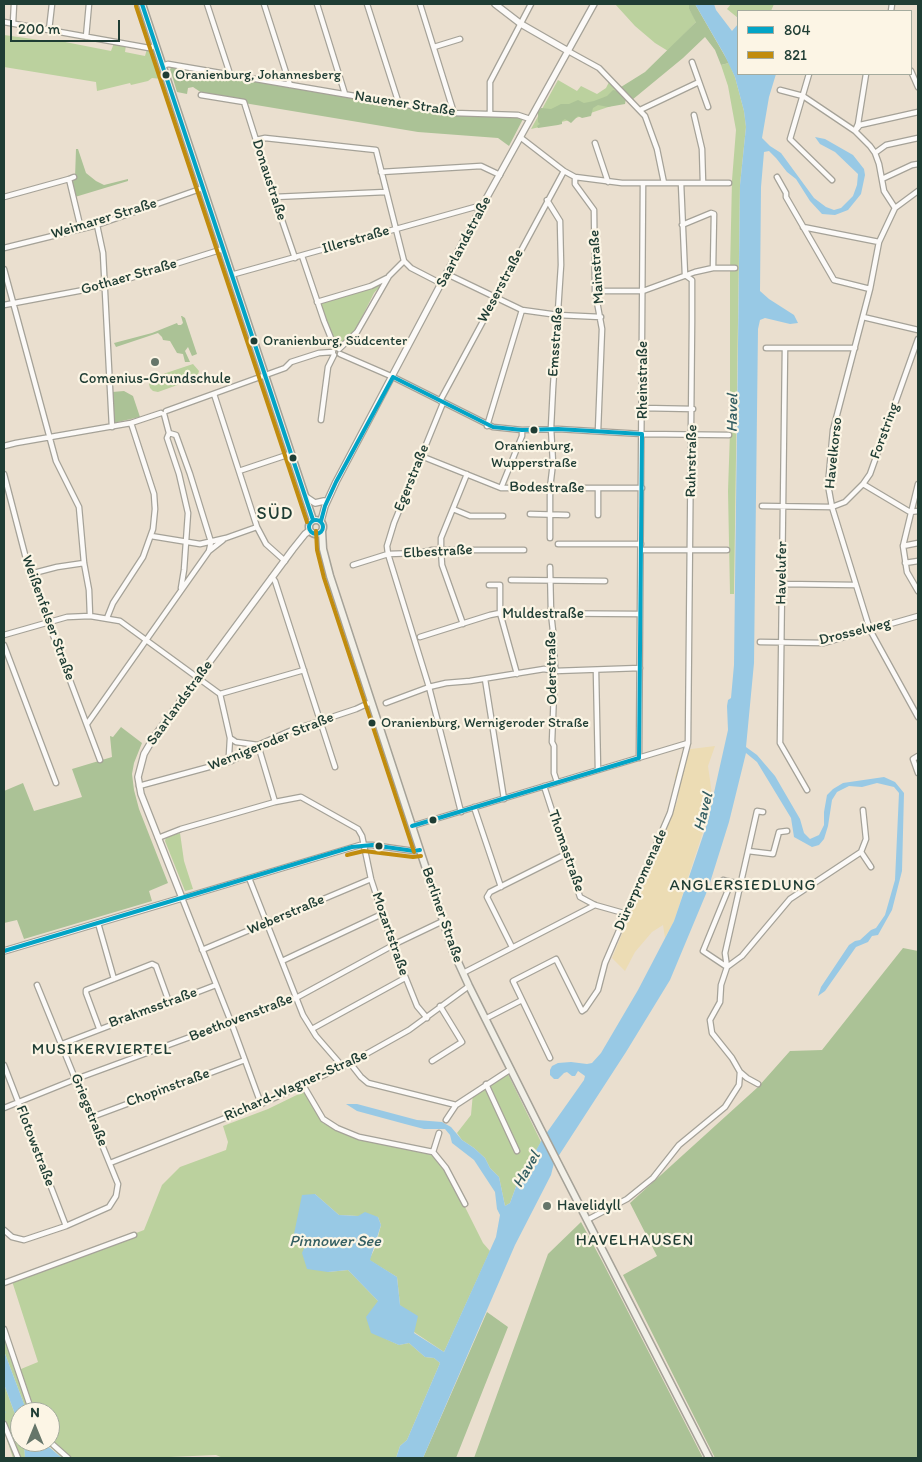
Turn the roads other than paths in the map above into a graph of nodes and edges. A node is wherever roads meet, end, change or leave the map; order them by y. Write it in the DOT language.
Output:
graph roads {
  1 [pos="14,4"];
  2 [pos="52,4"];
  3 [pos="89,4"];
  4 [pos="142,4"];
  5 [pos="207,4"];
  6 [pos="264,4"];
  7 [pos="317,4"];
  8 [pos="368,4"];
  9 [pos="420,4"];
  10 [pos="495,4"];
  11 [pos="531,4"];
  12 [pos="594,4"];
  13 [pos="4,22"];
  14 [pos="13,23"];
  15 [pos="521,24"];
  16 [pos="49,30"];
  17 [pos="86,36"];
  18 [pos="460,40"];
  19 [pos="156,46"];
  20 [pos="434,47"];
  21 [pos="568,51"];
  22 [pos="692,62"];
  23 [pos="162,66"];
  24 [pos="912,73"];
  25 [pos="230,74"];
  26 [pos="809,75"];
  27 [pos="866,75"];
  28 [pos="699,82"];
  29 [pos="290,85"];
  30 [pos="918,87"];
  31 [pos="780,90"];
  32 [pos="201,94"];
  33 [pos="345,94"];
  34 [pos="803,96"];
  35 [pos="399,104"];
  36 [pos="708,107"];
  37 [pos="640,110"];
  38 [pos="918,112"];
  39 [pos="454,113"];
  40 [pos="490,114"];
  41 [pos="694,114"];
  42 [pos="530,119"];
  43 [pos="855,131"];
  44 [pos="520,137"];
  45 [pos="918,138"];
  46 [pos="256,140"];
  47 [pos="595,143"];
  48 [pos="875,154"];
  49 [pos="918,164"];
  50 [pos="564,171"];
  51 [pos="381,172"];
  52 [pos="500,175"];
  53 [pos="575,177"];
  54 [pos="777,178"];
  55 [pos="882,179"];
  56 [pos="832,180"];
  57 [pos="608,182"];
  58 [pos="644,183"];
  59 [pos="664,183"];
  60 [pos="681,183"];
  61 [pos="703,183"];
  62 [pos="729,183"];
  63 [pos="203,188"];
  64 [pos="918,191"];
  65 [pos="386,192"];
  66 [pos="4,197"];
  67 [pos="274,197"];
  68 [pos="547,200"];
  69 [pos="481,208"];
  70 [pos="895,208"];
  71 [pos="98,224"];
  72 [pos="682,224"];
  73 [pos="395,228"];
  74 [pos="804,228"];
  75 [pos="81,229"];
  76 [pos="879,242"];
  77 [pos="4,248"];
  78 [pos="223,249"];
  79 [pos="302,256"];
  80 [pos="295,258"];
  81 [pos="404,261"];
  82 [pos="713,268"];
  83 [pos="735,268"];
  84 [pos="4,269"];
  85 [pos="448,274"];
  86 [pos="231,275"];
  87 [pos="685,275"];
  88 [pos="389,276"];
  89 [pos="442,284"];
  90 [pos="105,286"];
  91 [pos="870,289"];
  92 [pos="595,291"];
  93 [pos="643,291"];
  94 [pos="495,298"];
  95 [pos="318,302"];
  96 [pos="13,303"];
  97 [pos="4,305"];
  98 [pos="522,310"];
  99 [pos="558,315"];
  100 [pos="601,317"];
  101 [pos="862,317"];
  102 [pos="918,330"];
  103 [pos="918,339"];
  104 [pos="766,348"];
  105 [pos="785,348"];
  106 [pos="855,348"];
  107 [pos="336,352"];
  108 [pos="264,376"];
  109 [pos="393,377"];
  110 [pos="214,394"];
  111 [pos="441,402"];
  112 [pos="642,408"];
  113 [pos="692,409"];
  114 [pos="163,413"];
  115 [pos="321,420"];
  116 [pos="131,423"];
  117 [pos="487,426"];
  118 [pos="112,427"];
  119 [pos="551,428"];
  120 [pos="522,430"];
  121 [pos="598,431"];
  122 [pos="170,433"];
  123 [pos="642,434"];
  124 [pos="692,435"];
  125 [pos="729,435"];
  126 [pos="49,438"];
  127 [pos="4,446"];
  128 [pos="290,454"];
  129 [pos="426,458"];
  130 [pos="239,471"];
  131 [pos="4,474"];
  132 [pos="467,474"];
  133 [pos="336,482"];
  134 [pos="863,484"];
  135 [pos="918,484"];
  136 [pos="501,488"];
  137 [pos="550,488"];
  138 [pos="642,488"];
  139 [pos="598,489"];
  140 [pos="304,496"];
  141 [pos="324,500"];
  142 [pos="762,506"];
  143 [pos="783,506"];
  144 [pos="832,507"];
  145 [pos="453,509"];
  146 [pos="918,511"];
  147 [pos="910,512"];
  148 [pos="530,514"];
  149 [pos="550,514"];
  150 [pos="567,515"];
  151 [pos="598,515"];
  152 [pos="503,516"];
  153 [pos="317,520"];
  154 [pos="257,527"];
  155 [pos="309,531"];
  156 [pos="319,533"];
  157 [pos="151,536"];
  158 [pos="226,538"];
  159 [pos="550,538"];
  160 [pos="211,542"];
  161 [pos="187,543"];
  162 [pos="918,543"];
  163 [pos="558,544"];
  164 [pos="641,544"];
  165 [pos="902,546"];
  166 [pos="441,550"];
  167 [pos="524,550"];
  168 [pos="641,550"];
  169 [pos="690,550"];
  170 [pos="728,550"];
  171 [pos="209,551"];
  172 [pos="388,554"];
  173 [pos="285,560"];
  174 [pos="918,561"];
  175 [pos="84,562"];
  176 [pos="905,563"];
  177 [pos="353,565"];
  178 [pos="550,567"];
  179 [pos="30,574"];
  180 [pos="272,577"];
  181 [pos="511,580"];
  182 [pos="550,580"];
  183 [pos="604,581"];
  184 [pos="782,584"];
  185 [pos="489,585"];
  186 [pos="856,585"];
  187 [pos="918,591"];
  188 [pos="179,593"];
  189 [pos="500,613"];
  190 [pos="551,613"];
  191 [pos="640,614"];
  192 [pos="90,616"];
  193 [pos="918,616"];
  194 [pos="108,618"];
  195 [pos="48,623"];
  196 [pos="462,624"];
  197 [pos="870,630"];
  198 [pos="4,634"];
  199 [pos="420,637"];
  200 [pos="146,640"];
  201 [pos="760,642"];
  202 [pos="782,642"];
  203 [pos="4,644"];
  204 [pos="640,668"];
  205 [pos="304,670"];
  206 [pos="596,670"];
  207 [pos="555,671"];
  208 [pos="517,674"];
  209 [pos="198,678"];
  210 [pos="485,679"];
  211 [pos="429,687"];
  212 [pos="220,694"];
  213 [pos="371,702"];
  214 [pos="386,702"];
  215 [pos="918,717"];
  216 [pos="320,720"];
  217 [pos="87,724"];
  218 [pos="230,738"];
  219 [pos="688,743"];
  220 [pos="258,745"];
  221 [pos="918,756"];
  222 [pos="639,758"];
  223 [pos="100,760"];
  224 [pos="230,761"];
  225 [pos="335,767"];
  226 [pos="598,770"];
  227 [pos="918,773"];
  228 [pos="557,782"];
  229 [pos="56,783"];
  230 [pos="139,786"];
  231 [pos="544,786"];
  232 [pos="808,790"];
  233 [pos="504,799"];
  234 [pos="275,802"];
  235 [pos="474,808"];
  236 [pos="863,810"];
  237 [pos="461,812"];
  238 [pos="763,812"];
  239 [pos="412,826"];
  240 [pos="786,831"];
  241 [pos="158,838"];
  242 [pos="364,845"];
  243 [pos="420,850"];
  244 [pos="748,851"];
  245 [pos="861,852"];
  246 [pos="566,854"];
  247 [pos="871,867"];
  248 [pos="249,878"];
  249 [pos="371,879"];
  250 [pos="723,880"];
  251 [pos="740,884"];
  252 [pos="501,887"];
  253 [pos="728,890"];
  254 [pos="182,898"];
  255 [pos="595,905"];
  256 [pos="382,914"];
  257 [pos="627,914"];
  258 [pos="443,921"];
  259 [pos="98,923"];
  260 [pos="267,923"];
  261 [pos="393,946"];
  262 [pos="512,948"];
  263 [pos="202,950"];
  264 [pos="4,951"];
  265 [pos="282,962"];
  266 [pos="727,967"];
  267 [pos="463,973"];
  268 [pos="405,978"];
  269 [pos="114,979"];
  270 [pos="37,985"];
  271 [pos="216,985"];
  272 [pos="469,986"];
  273 [pos="296,998"];
  274 [pos="522,1000"];
  275 [pos="169,1002"];
  276 [pos="440,1006"];
  277 [pos="427,1018"];
  278 [pos="485,1019"];
  279 [pos="231,1022"];
  280 [pos="99,1028"];
  281 [pos="312,1029"];
  282 [pos="62,1044"];
  283 [pos="550,1058"];
  284 [pos="245,1060"];
  285 [pos="432,1061"];
  286 [pos="350,1063"];
  287 [pos="4,1065"];
  288 [pos="343,1066"];
  289 [pos="511,1069"];
  290 [pos="740,1072"];
  291 [pos="76,1079"];
  292 [pos="486,1084"];
  293 [pos="758,1084"];
  294 [pos="303,1085"];
  295 [pos="18,1102"];
  296 [pos="261,1104"];
  297 [pos="456,1105"];
  298 [pos="4,1108"];
  299 [pos="92,1117"];
  300 [pos="446,1120"];
  301 [pos="439,1133"];
  302 [pos="517,1151"];
  303 [pos="433,1152"];
  304 [pos="110,1163"];
  305 [pos="465,1204"];
  306 [pos="587,1220"];
  307 [pos="66,1226"];
  308 [pos="4,1230"];
  309 [pos="134,1235"];
  310 [pos="4,1283"];
  311 [pos="4,1330"];
  312 [pos="29,1402"];
  313 [pos="4,1424"];
  314 [pos="18,1458"];
  315 [pos="709,1458"];
  1 -- 14 [label="street"];
  2 -- 16 [label="street"];
  3 -- 17 [label="street"];
  4 -- 19 [label="main road"];
  5 -- 25 [label="street"];
  6 -- 29 [label="street"];
  7 -- 33 [label="street"];
  8 -- 35 [label="street"];
  9 -- 20 [label="street"];
  10 -- 15 [label="street"];
  11 -- 15 [label="street"];
  12 -- 21 [label="street, Saarlandstraße"];
  13 -- 14 [label="street"];
  14 -- 16 [label="street"];
  15 -- 21 [label="street"];
  15 -- 40 [label="street"];
  16 -- 17 [label="street"];
  17 -- 19 [label="street"];
  18 -- 20 [label="street"];
  19 -- 23 [label="main road"];
  20 -- 39 [label="street"];
  21 -- 37 [label="street"];
  21 -- 42 [label="street, Saarlandstraße"];
  22 -- 28 [label="street"];
  23 -- 25 [label="street, Nauener Straße"];
  23 -- 63 [label="main road"];
  24 -- 30 [label="street"];
  25 -- 29 [label="street, Nauener Straße"];
  26 -- 34 [label="street"];
  27 -- 43 [label="street"];
  28 -- 36 [label="street"];
  28 -- 37 [label="street"];
  29 -- 33 [label="street, Nauener Straße"];
  31 -- 34 [label="street"];
  32 -- 46 [label="street, Donaustraße"];
  33 -- 35 [label="street, Nauener Straße"];
  34 -- 43 [label="street"];
  34 -- 56 [label="street"];
  35 -- 39 [label="street, Nauener Straße"];
  37 -- 59 [label="street"];
  38 -- 43 [label="street"];
  39 -- 40 [label="street, Nauener Straße"];
  40 -- 42 [label="street, Nauener Straße"];
  41 -- 61 [label="street"];
  42 -- 44 [label="street, Saarlandstraße"];
  43 -- 48 [label="street"];
  44 -- 50 [label="street"];
  44 -- 52 [label="street, Saarlandstraße"];
  45 -- 48 [label="street"];
  46 -- 51 [label="street"];
  46 -- 67 [label="street, Donaustraße"];
  47 -- 57 [label="street"];
  48 -- 55 [label="street"];
  49 -- 55 [label="street"];
  50 -- 53 [label="street"];
  50 -- 68 [label="street, Weserstraße"];
  51 -- 52 [label="street"];
  51 -- 65 [label="street"];
  52 -- 69 [label="street, Saarlandstraße"];
  53 -- 57 [label="street"];
  53 -- 92 [label="street, Mainstraße"];
  54 -- 74 [label="street"];
  55 -- 70 [label="street"];
  57 -- 58 [label="street"];
  58 -- 59 [label="street"];
  58 -- 93 [label="street, Rheinstraße"];
  59 -- 60 [label="street"];
  60 -- 61 [label="street"];
  60 -- 72 [label="street, Ruhrstraße"];
  61 -- 62 [label="street"];
  63 -- 71 [label="street, Weimarer Straße"];
  63 -- 78 [label="main road"];
  64 -- 70 [label="street, Havelkorso"];
  65 -- 67 [label="street"];
  65 -- 73 [label="street"];
  66 -- 75 [label="street"];
  67 -- 80 [label="street, Donaustraße"];
  68 -- 94 [label="street, Weserstraße"];
  68 -- 99 [label="street, Emsstraße"];
  69 -- 73 [label="street, Illerstraße"];
  69 -- 85 [label="street, Saarlandstraße"];
  70 -- 76 [label="street, Havelkorso"];
  71 -- 75 [label="street, Weimarer Straße"];
  71 -- 90 [label="street"];
  72 -- 82 [label="street"];
  72 -- 87 [label="street, Ruhrstraße"];
  73 -- 79 [label="street, Illerstraße"];
  73 -- 81 [label="street"];
  74 -- 76 [label="street"];
  74 -- 91 [label="street"];
  75 -- 77 [label="street, Weimarer Straße"];
  76 -- 91 [label="street, Havelkorso"];
  78 -- 86 [label="main road"];
  78 -- 90 [label="street, Gothaer Straße"];
  79 -- 80 [label="street, Illerstraße"];
  79 -- 95 [label="street"];
  80 -- 86 [label="street, Illerstraße"];
  81 -- 88 [label="street"];
  81 -- 89 [label="street"];
  82 -- 83 [label="street"];
  82 -- 87 [label="street"];
  84 -- 96 [label="street"];
  85 -- 89 [label="street, Saarlandstraße"];
  85 -- 94 [label="street"];
  86 -- 108 [label="main road"];
  87 -- 93 [label="street"];
  87 -- 113 [label="street, Ruhrstraße"];
  88 -- 95 [label="street"];
  88 -- 107 [label="street"];
  89 -- 109 [label="street, Saarlandstraße"];
  90 -- 96 [label="street, Gothaer Straße"];
  90 -- 118 [label="street"];
  91 -- 101 [label="street, Havelkorso"];
  92 -- 93 [label="street"];
  92 -- 100 [label="street, Mainstraße"];
  93 -- 112 [label="street, Rheinstraße"];
  94 -- 98 [label="street"];
  94 -- 111 [label="street, Weserstraße"];
  95 -- 107 [label="street"];
  96 -- 97 [label="street, Gothaer Straße"];
  96 -- 126 [label="street"];
  98 -- 99 [label="street"];
  98 -- 117 [label="street"];
  99 -- 100 [label="street"];
  99 -- 119 [label="street, Emsstraße"];
  100 -- 121 [label="street, Mainstraße"];
  101 -- 102 [label="street"];
  101 -- 106 [label="street, Havelkorso"];
  103 -- 134 [label="street, Forstring"];
  104 -- 105 [label="street"];
  105 -- 106 [label="street"];
  105 -- 143 [label="street, Havelufer"];
  106 -- 144 [label="street, Havelkorso"];
  107 -- 108 [label="street"];
  107 -- 109 [label="street"];
  107 -- 115 [label="street"];
  108 -- 110 [label="street"];
  108 -- 128 [label="main road"];
  109 -- 111 [label="street"];
  109 -- 133 [label="street, Saarlandstraße"];
  110 -- 114 [label="street"];
  110 -- 130 [label="street"];
  111 -- 117 [label="street"];
  111 -- 172 [label="street, Egerstraße"];
  112 -- 113 [label="street"];
  112 -- 123 [label="street, Rheinstraße"];
  113 -- 124 [label="street, Ruhrstraße"];
  114 -- 116 [label="street"];
  114 -- 122 [label="street"];
  116 -- 118 [label="street"];
  116 -- 157 [label="street"];
  117 -- 120 [label="street"];
  118 -- 126 [label="street"];
  119 -- 120 [label="street"];
  119 -- 121 [label="street"];
  119 -- 137 [label="street, Emsstraße"];
  120 -- 136 [label="street"];
  121 -- 123 [label="street"];
  122 -- 160 [label="street"];
  122 -- 161 [label="street"];
  123 -- 124 [label="street"];
  123 -- 138 [label="street, Rheinstraße"];
  124 -- 125 [label="street"];
  124 -- 169 [label="street, Ruhrstraße"];
  126 -- 127 [label="street"];
  126 -- 175 [label="street"];
  128 -- 130 [label="street"];
  128 -- 140 [label="main road"];
  129 -- 132 [label="street, Bodestraße"];
  130 -- 154 [label="street"];
  131 -- 179 [label="street, Weißenfelser Straße"];
  132 -- 136 [label="street, Bodestraße"];
  132 -- 145 [label="street"];
  133 -- 141 [label="street, Saarlandstraße"];
  133 -- 153 [label="street, Saarlandstraße"];
  134 -- 144 [label="street, Forstring"];
  134 -- 147 [label="street"];
  135 -- 147 [label="street"];
  136 -- 137 [label="street, Bodestraße"];
  137 -- 139 [label="street, Bodestraße"];
  137 -- 149 [label="street, Emsstraße"];
  138 -- 139 [label="street, Bodestraße"];
  138 -- 164 [label="street, Rheinstraße"];
  139 -- 151 [label="street"];
  140 -- 141 [label="street"];
  140 -- 153 [label="main road"];
  141 -- 153 [label="street, Saarlandstraße"];
  142 -- 143 [label="street"];
  143 -- 144 [label="street"];
  143 -- 184 [label="street, Havelufer"];
  144 -- 186 [label="street, Havelkorso"];
  145 -- 152 [label="street"];
  145 -- 166 [label="street"];
  146 -- 147 [label="street"];
  147 -- 165 [label="street"];
  148 -- 149 [label="street"];
  149 -- 150 [label="street"];
  149 -- 159 [label="street, Emsstraße"];
  153 -- 155 [label="main road"];
  153 -- 156 [label="main road, Berliner Straße"];
  154 -- 158 [label="street"];
  154 -- 173 [label="street"];
  155 -- 156 [label="main road"];
  155 -- 173 [label="street, Saarlandstraße"];
  156 -- 213 [label="main road, Berliner Straße"];
  157 -- 161 [label="street"];
  157 -- 194 [label="street"];
  158 -- 160 [label="street"];
  158 -- 171 [label="street"];
  160 -- 161 [label="street"];
  160 -- 171 [label="street"];
  161 -- 188 [label="street"];
  162 -- 165 [label="street"];
  163 -- 164 [label="street"];
  164 -- 168 [label="street, Rheinstraße"];
  165 -- 176 [label="street"];
  166 -- 167 [label="street, Elbestraße"];
  166 -- 172 [label="street, Elbestraße"];
  166 -- 196 [label="street"];
  168 -- 169 [label="street"];
  168 -- 191 [label="street, Rheinstraße"];
  169 -- 170 [label="street"];
  169 -- 219 [label="street, Ruhrstraße"];
  171 -- 188 [label="street"];
  172 -- 177 [label="street, Elbestraße"];
  172 -- 211 [label="street"];
  173 -- 180 [label="street, Saarlandstraße"];
  174 -- 176 [label="street"];
  175 -- 179 [label="street"];
  175 -- 192 [label="street"];
  176 -- 187 [label="street"];
  178 -- 182 [label="street, Oderstraße"];
  179 -- 195 [label="street, Weißenfelser Straße"];
  180 -- 205 [label="street"];
  180 -- 209 [label="street, Saarlandstraße"];
  181 -- 182 [label="street"];
  182 -- 183 [label="street"];
  182 -- 190 [label="street, Oderstraße"];
  184 -- 186 [label="street"];
  184 -- 202 [label="street, Havelufer"];
  185 -- 189 [label="street"];
  186 -- 197 [label="street, Havelkorso"];
  188 -- 200 [label="street"];
  189 -- 190 [label="street, Muldestraße"];
  189 -- 196 [label="street, Muldestraße"];
  189 -- 208 [label="street"];
  190 -- 191 [label="street, Muldestraße"];
  190 -- 207 [label="street, Oderstraße"];
  191 -- 204 [label="street, Rheinstraße"];
  192 -- 194 [label="street"];
  192 -- 195 [label="street"];
  193 -- 197 [label="street, Drosselweg"];
  194 -- 200 [label="street"];
  195 -- 198 [label="street"];
  195 -- 217 [label="street, Weißenfelser Straße"];
  196 -- 199 [label="street, Muldestraße"];
  197 -- 202 [label="street, Drosselweg"];
  197 -- 215 [label="street, Havelkorso"];
  200 -- 209 [label="street"];
  200 -- 217 [label="street"];
  201 -- 202 [label="street, Drosselweg"];
  202 -- 232 [label="street, Havelufer"];
  203 -- 229 [label="street"];
  204 -- 206 [label="street"];
  204 -- 222 [label="street, Rheinstraße"];
  205 -- 212 [label="street"];
  205 -- 216 [label="street"];
  206 -- 207 [label="street"];
  206 -- 226 [label="street"];
  207 -- 208 [label="street"];
  207 -- 228 [label="street, Oderstraße"];
  208 -- 210 [label="street"];
  209 -- 212 [label="street"];
  209 -- 230 [label="street, Saarlandstraße"];
  210 -- 211 [label="street"];
  210 -- 233 [label="street"];
  211 -- 214 [label="street"];
  211 -- 237 [label="street"];
  212 -- 218 [label="street"];
  213 -- 216 [label="street, Wernigeroder Straße"];
  213 -- 239 [label="main road, Berliner Straße"];
  216 -- 220 [label="street, Wernigeroder Straße"];
  216 -- 225 [label="street"];
  217 -- 223 [label="street, Weißenfelser Straße"];
  218 -- 220 [label="street"];
  218 -- 224 [label="street"];
  219 -- 222 [label="street"];
  219 -- 257 [label="street, Dürerpromenade"];
  220 -- 224 [label="street, Wernigeroder Straße"];
  220 -- 234 [label="street"];
  221 -- 227 [label="street"];
  222 -- 226 [label="street"];
  224 -- 230 [label="street, Wernigeroder Straße"];
  226 -- 228 [label="street"];
  228 -- 231 [label="street"];
  230 -- 241 [label="street, Saarlandstraße"];
  231 -- 233 [label="street"];
  231 -- 246 [label="street, Thomastraße"];
  233 -- 235 [label="street"];
  234 -- 241 [label="street"];
  234 -- 242 [label="street"];
  235 -- 237 [label="street"];
  235 -- 252 [label="street"];
  236 -- 245 [label="street"];
  237 -- 239 [label="street"];
  238 -- 244 [label="street"];
  239 -- 243 [label="main road, Berliner Straße"];
  240 -- 244 [label="street"];
  241 -- 254 [label="street, Saarlandstraße"];
  242 -- 243 [label="street"];
  242 -- 248 [label="street"];
  242 -- 249 [label="street, Mozartstraße"];
  243 -- 258 [label="main road, Berliner Straße"];
  244 -- 251 [label="street"];
  245 -- 247 [label="street"];
  245 -- 266 [label="street"];
  246 -- 252 [label="street"];
  246 -- 255 [label="street, Thomastraße"];
  248 -- 254 [label="street"];
  248 -- 260 [label="street"];
  249 -- 256 [label="street, Mozartstraße"];
  249 -- 260 [label="street, Weberstraße"];
  250 -- 251 [label="street"];
  251 -- 266 [label="street"];
  252 -- 262 [label="street"];
  253 -- 266 [label="street"];
  254 -- 259 [label="street"];
  254 -- 263 [label="street"];
  255 -- 257 [label="street, Thomastraße"];
  255 -- 262 [label="street"];
  256 -- 261 [label="street, Mozartstraße"];
  256 -- 265 [label="street"];
  257 -- 274 [label="street, Dürerpromenade"];
  258 -- 261 [label="street, Beethovenstraße"];
  258 -- 267 [label="main road, Berliner Straße"];
  259 -- 264 [label="street"];
  259 -- 269 [label="street"];
  260 -- 263 [label="street, Weberstraße"];
  260 -- 265 [label="street"];
  261 -- 268 [label="street, Mozartstraße"];
  261 -- 273 [label="street, Beethovenstraße"];
  262 -- 267 [label="street"];
  263 -- 271 [label="street"];
  265 -- 273 [label="street"];
  266 -- 290 [label="street"];
  267 -- 272 [label="main road, Berliner Straße"];
  268 -- 277 [label="street, Mozartstraße"];
  268 -- 281 [label="street"];
  269 -- 275 [label="street"];
  269 -- 280 [label="street"];
  270 -- 282 [label="street, Griegstraße"];
  271 -- 275 [label="street, Brahmsstraße"];
  271 -- 279 [label="street"];
  272 -- 276 [label="street, Richard-Wagner-Straße"];
  272 -- 278 [label="main road, Berliner Straße"];
  273 -- 279 [label="street, Beethovenstraße"];
  273 -- 281 [label="street"];
  274 -- 278 [label="street"];
  274 -- 283 [label="street"];
  275 -- 280 [label="street, Brahmsstraße"];
  276 -- 277 [label="street, Richard-Wagner-Straße"];
  276 -- 285 [label="street"];
  277 -- 286 [label="street, Richard-Wagner-Straße"];
  278 -- 289 [label="main road, Berliner Straße"];
  279 -- 284 [label="street"];
  279 -- 291 [label="street, Beethovenstraße"];
  280 -- 282 [label="street, Brahmsstraße"];
  281 -- 288 [label="street"];
  282 -- 291 [label="street, Griegstraße"];
  284 -- 296 [label="street"];
  284 -- 299 [label="street, Chopinstraße"];
  286 -- 288 [label="street, Richard-Wagner-Straße"];
  286 -- 297 [label="street"];
  287 -- 295 [label="street, Flotowstraße"];
  288 -- 294 [label="street, Richard-Wagner-Straße"];
  289 -- 292 [label="street"];
  289 -- 306 [label="main road, Berliner Straße"];
  290 -- 293 [label="street"];
  290 -- 306 [label="street"];
  291 -- 295 [label="street, Beethovenstraße"];
  291 -- 299 [label="street, Griegstraße"];
  292 -- 297 [label="street"];
  292 -- 302 [label="street"];
  294 -- 296 [label="street, Richard-Wagner-Straße"];
  294 -- 303 [label="street"];
  295 -- 298 [label="street, Beethovenstraße"];
  295 -- 307 [label="street, Flotowstraße"];
  296 -- 304 [label="street, Richard-Wagner-Straße"];
  297 -- 300 [label="street"];
  299 -- 304 [label="street, Griegstraße"];
  301 -- 303 [label="street"];
  303 -- 305 [label="street"];
  304 -- 307 [label="street, Griegstraße"];
  306 -- 315 [label="main road, Berliner Straße"];
  307 -- 308 [label="street"];
  309 -- 310 [label="street"];
  311 -- 312 [label="street"];
  313 -- 314 [label="street"];
}
